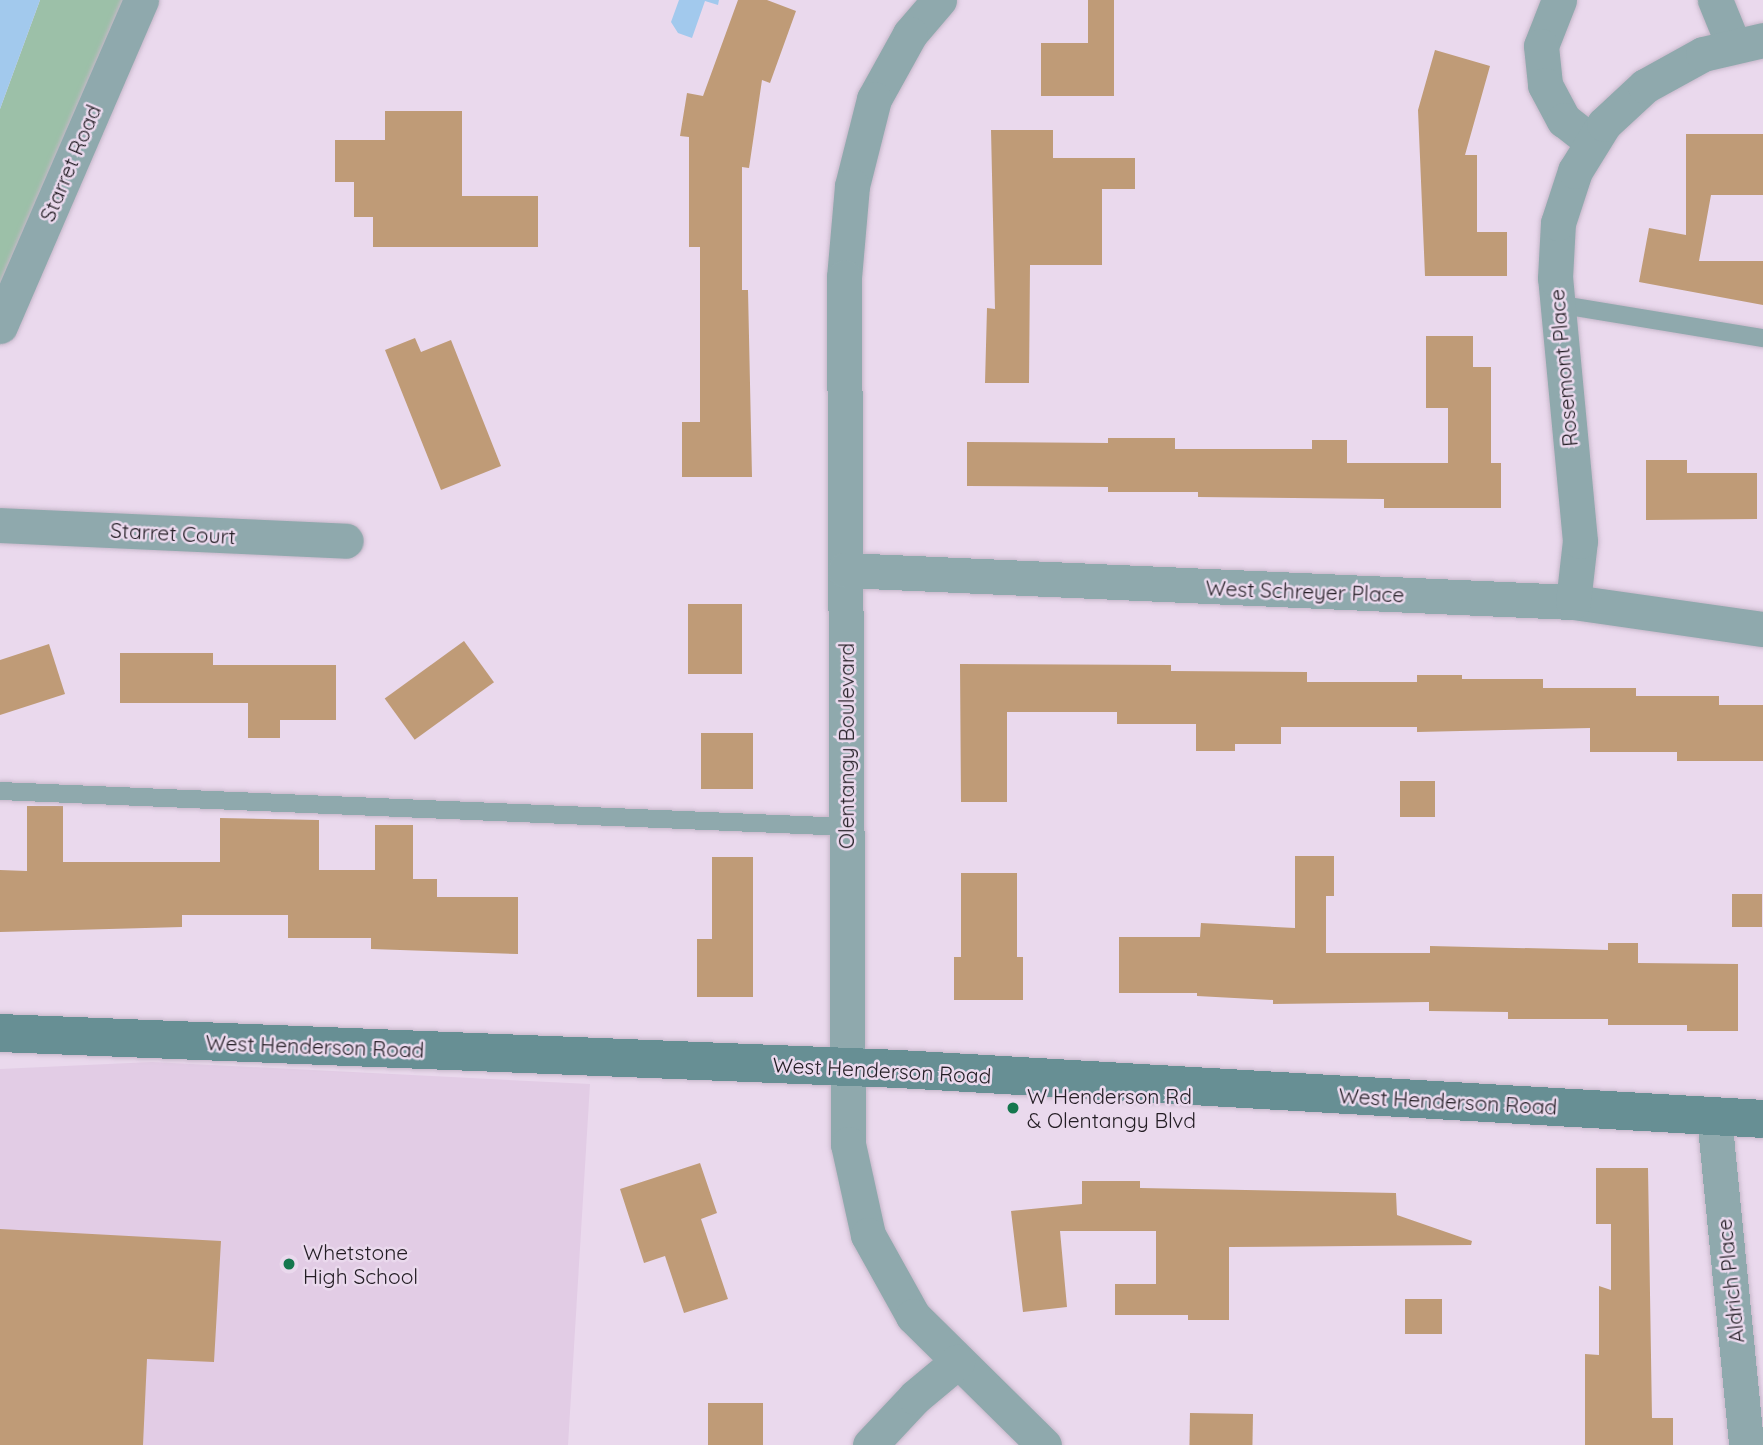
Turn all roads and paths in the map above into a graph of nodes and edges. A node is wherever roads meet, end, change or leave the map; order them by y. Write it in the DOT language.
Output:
graph roads {
  1 [pos="141,0"];
  2 [pos="939,0"];
  3 [pos="1715,0"];
  4 [pos="1557,4"];
  5 [pos="1748,42"];
  6 [pos="1591,141"];
  7 [pos="1557,304"];
  8 [pos="0,326"];
  9 [pos="1763,338"];
  10 [pos="0,525"];
  11 [pos="346,541"];
  12 [pos="845,570"];
  13 [pos="1573,602"];
  14 [pos="1763,629"];
  15 [pos="0,791"];
  16 [pos="847,827"];
  17 [pos="0,1033"];
  18 [pos="847,1068"];
  19 [pos="1714,1116"];
  20 [pos="1763,1119"];
  21 [pos="957,1362"];
  22 [pos="870,1445"];
  23 [pos="1044,1445"];
  24 [pos="1746,1445"];
  1 -- 8 [label="street, Starret Road"];
  2 -- 12 [label="street, Olentangy Boulevard"];
  3 -- 5 [label="street"];
  4 -- 6 [label="street"];
  5 -- 6 [label="street, Rosemont Place"];
  6 -- 7 [label="street, Rosemont Place"];
  7 -- 9 [label="lane"];
  7 -- 13 [label="street, Rosemont Place"];
  10 -- 11 [label="street, Starret Court"];
  12 -- 13 [label="street, West Schreyer Place"];
  12 -- 16 [label="street, Olentangy Boulevard"];
  13 -- 14 [label="street, West Schreyer Place"];
  15 -- 16 [label="lane"];
  16 -- 18 [label="street, Olentangy Boulevard"];
  17 -- 18 [label="main road, West Henderson Road"];
  18 -- 19 [label="main road, West Henderson Road"];
  18 -- 21 [label="street, Olentangy Boulevard"];
  19 -- 20 [label="main road, West Henderson Road"];
  19 -- 24 [label="street, Aldrich Place"];
  21 -- 22 [label="street"];
  21 -- 23 [label="street, Olentangy Boulevard"];
}
